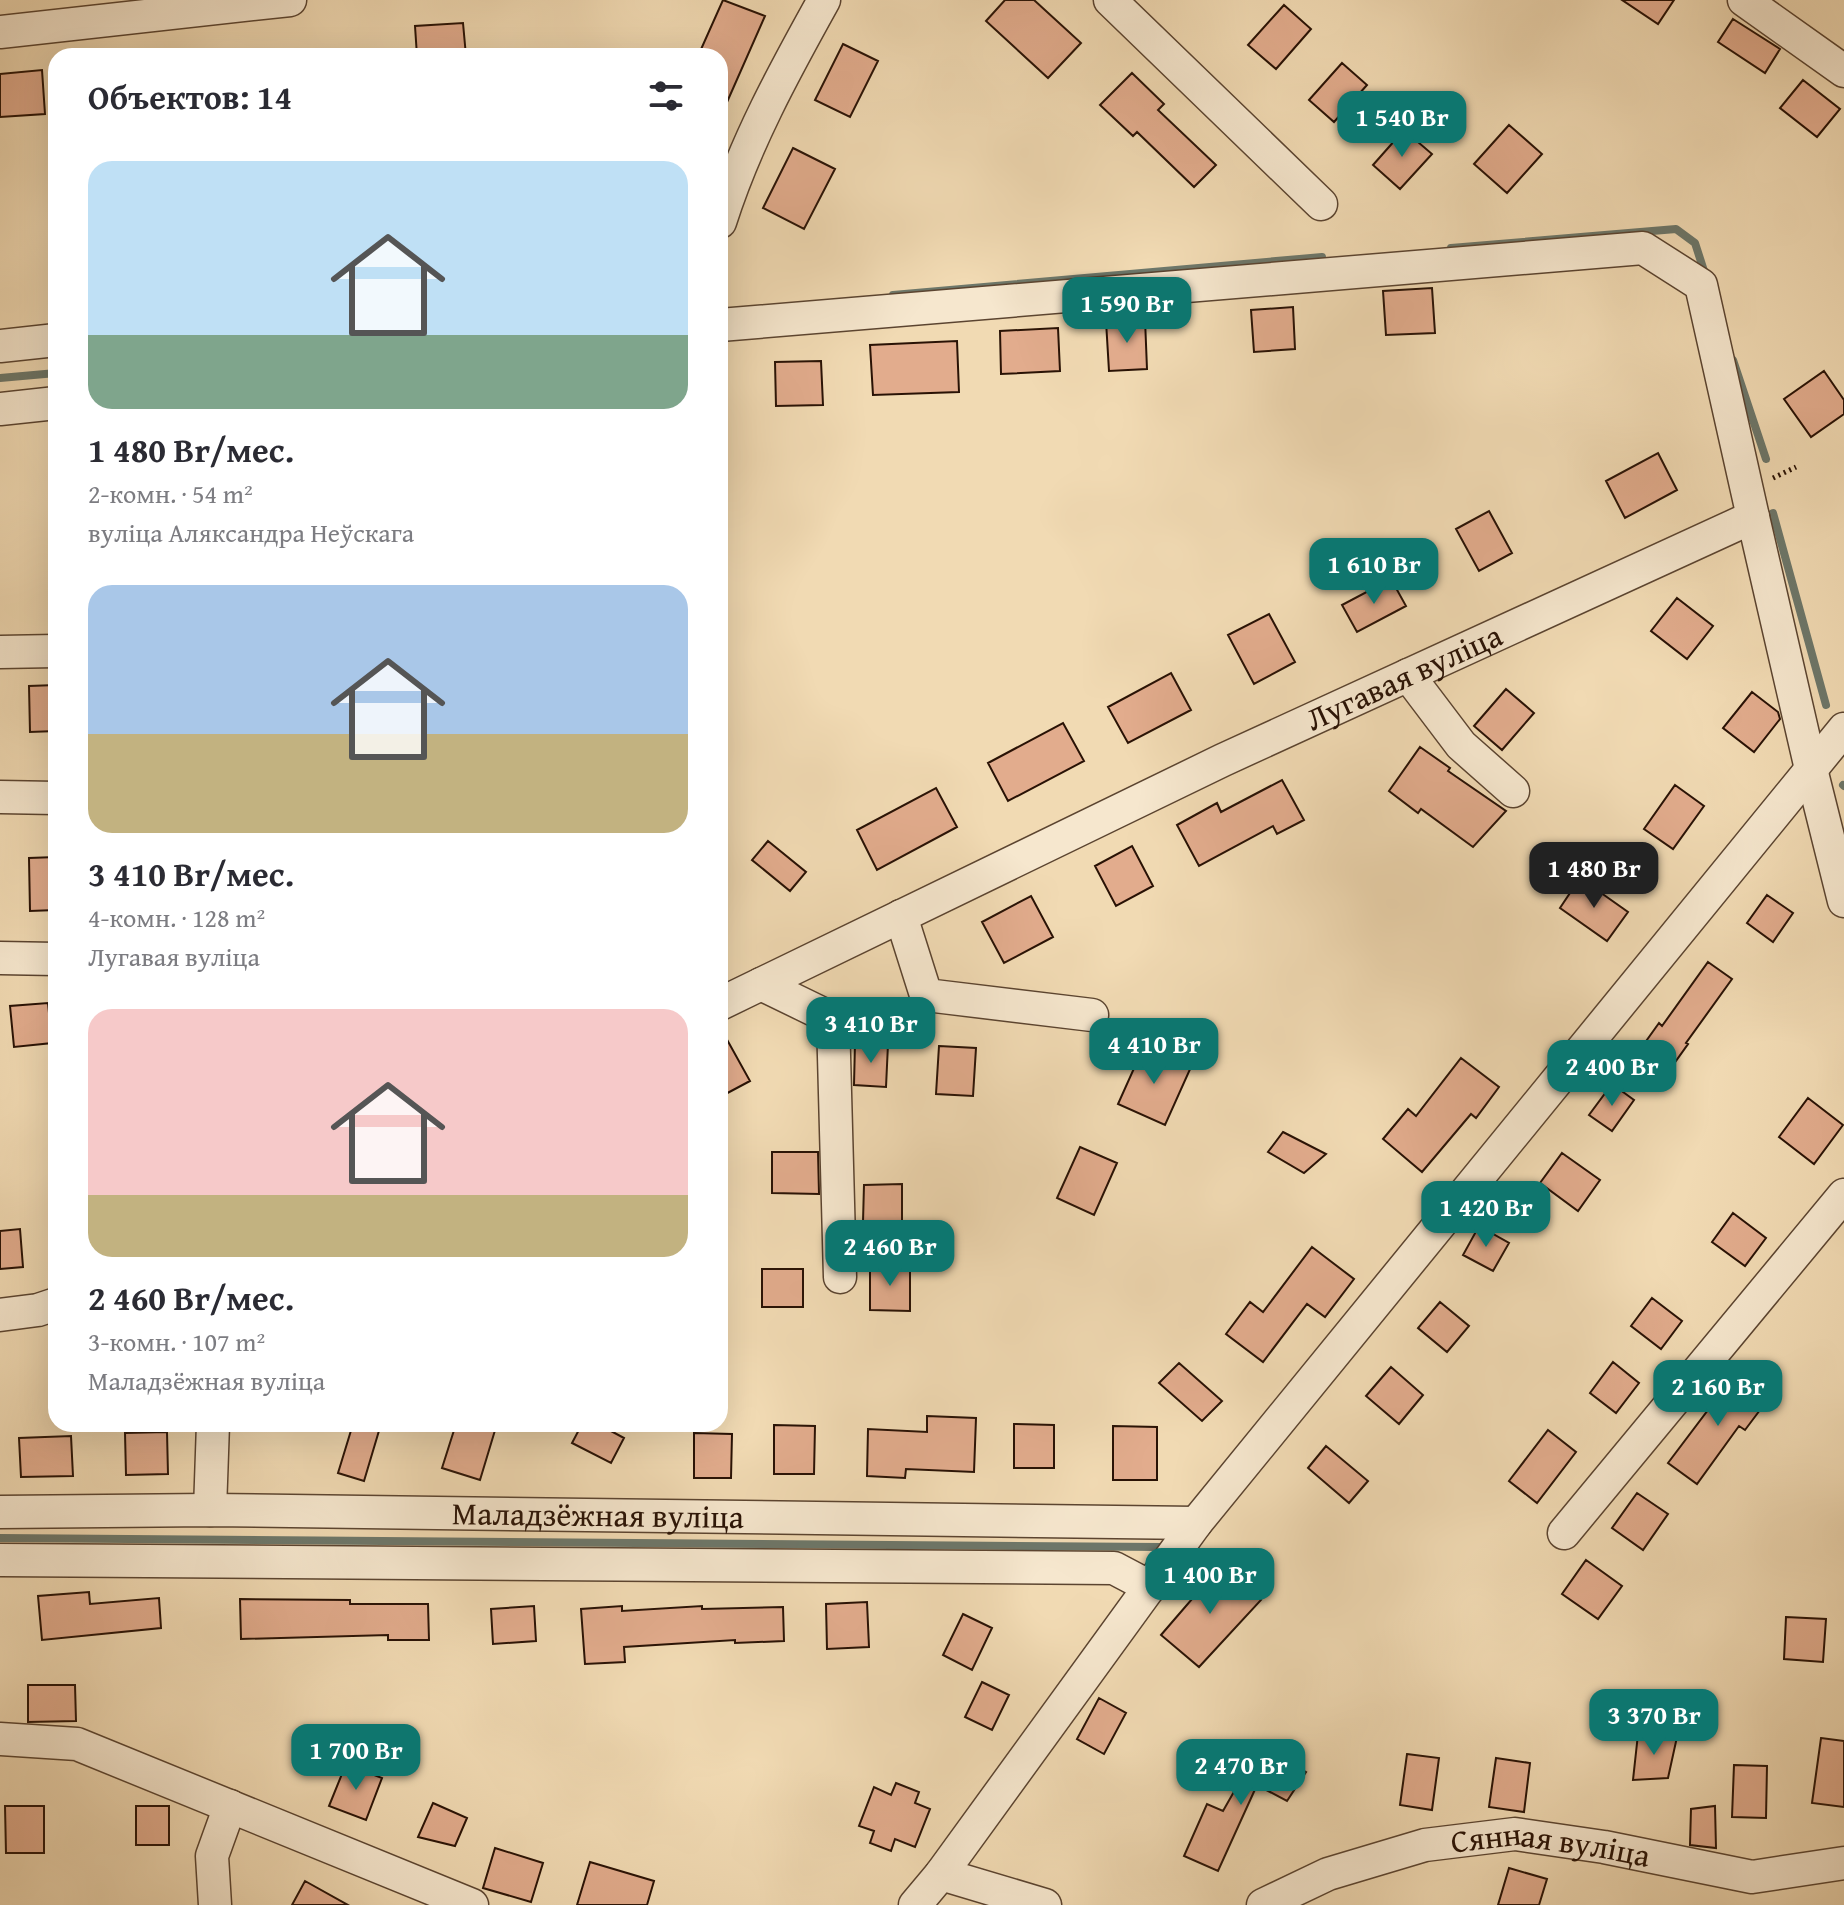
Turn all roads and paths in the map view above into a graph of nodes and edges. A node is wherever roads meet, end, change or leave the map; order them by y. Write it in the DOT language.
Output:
graph roads {
  1 [pos="290,0"];
  2 [pos="824,0"];
  3 [pos="1110,0"];
  4 [pos="1744,0"];
  5 [pos="0,32"];
  6 [pos="1844,71"];
  7 [pos="728,196"];
  8 [pos="1321,204"];
  9 [pos="728,324"];
  10 [pos="48,341"];
  11 [pos="0,346"];
  12 [pos="48,404"];
  13 [pos="0,409"];
  14 [pos="1753,517"];
  15 [pos="48,651"];
  16 [pos="0,652"];
  17 [pos="1408,675"];
  18 [pos="1844,729"];
  19 [pos="1811,769"];
  20 [pos="1513,791"];
  21 [pos="0,797"];
  22 [pos="48,798"];
  23 [pos="1843,888"];
  24 [pos="901,916"];
  25 [pos="0,958"];
  26 [pos="48,959"];
  27 [pos="761,984"];
  28 [pos="728,1000"];
  29 [pos="1092,1015"];
  30 [pos="1844,1195"];
  31 [pos="840,1277"];
  32 [pos="48,1307"];
  33 [pos="0,1315"];
  34 [pos="213,1432"];
  35 [pos="210,1510"];
  36 [pos="0,1512"];
  37 [pos="1196,1523"];
  38 [pos="1564,1533"];
  39 [pos="0,1560"];
  40 [pos="1150,1587"];
  41 [pos="0,1739"];
  42 [pos="230,1806"];
  43 [pos="1844,1863"];
  44 [pos="941,1874"];
  45 [pos="215,1905"];
  46 [pos="472,1905"];
  47 [pos="915,1905"];
  48 [pos="1045,1905"];
  49 [pos="1263,1905"];
  1 -- 5 [label="street"];
  2 -- 7 [label="street"];
  3 -- 8 [label="street"];
  4 -- 6 [label="street"];
  9 -- 14 [label="street"];
  10 -- 11 [label="street"];
  12 -- 13 [label="street"];
  14 -- 17 [label="street, Лугавая вуліца"];
  14 -- 19 [label="street"];
  15 -- 16 [label="street"];
  17 -- 20 [label="street"];
  17 -- 24 [label="street, Лугавая вуліца"];
  18 -- 19 [label="street"];
  19 -- 23 [label="street"];
  19 -- 37 [label="street"];
  21 -- 22 [label="street"];
  24 -- 27 [label="street, Лугавая вуліца"];
  24 -- 29 [label="street"];
  25 -- 26 [label="street"];
  27 -- 28 [label="street, Лугавая вуліца"];
  27 -- 31 [label="street"];
  30 -- 38 [label="street"];
  32 -- 33 [label="street"];
  34 -- 35 [label="street"];
  35 -- 36 [label="street, Маладзёжная вуліца"];
  35 -- 37 [label="street, Маладзёжная вуліца"];
  37 -- 40 [label="street"];
  39 -- 40 [label="street, Маладзёжная вуліца"];
  40 -- 44 [label="street"];
  41 -- 42 [label="street"];
  42 -- 45 [label="street"];
  42 -- 46 [label="street"];
  43 -- 49 [label="street, Сянная вуліца"];
  44 -- 47 [label="street"];
  44 -- 48 [label="street"];
}
